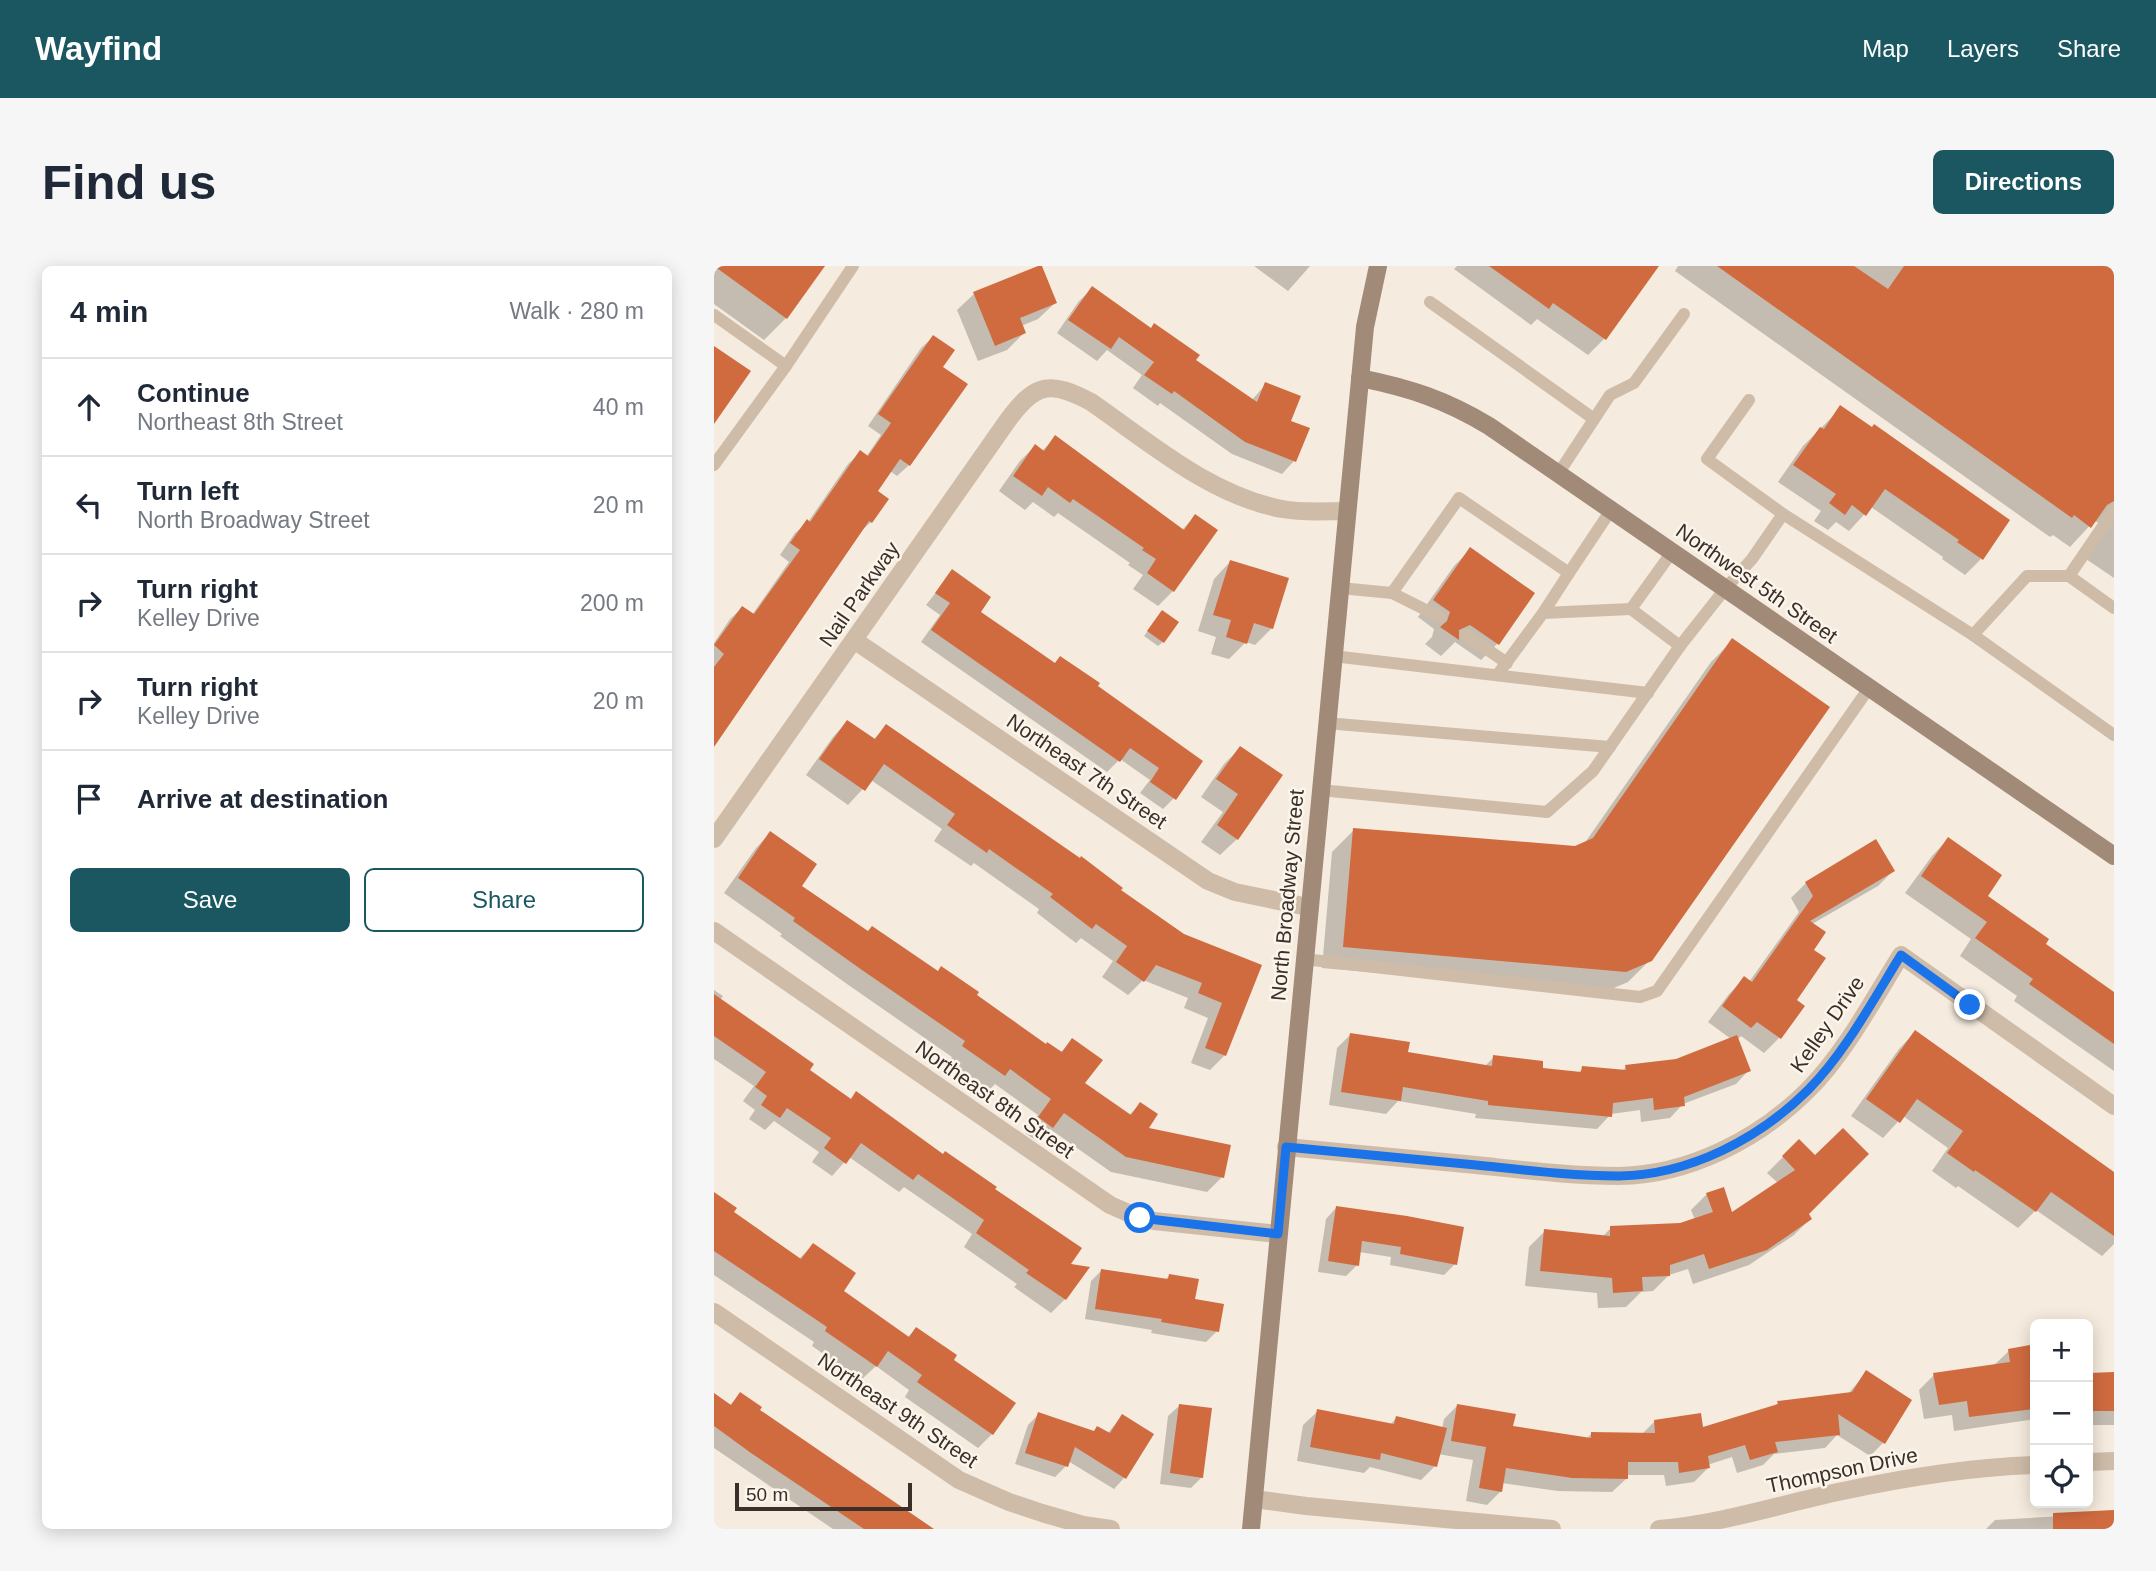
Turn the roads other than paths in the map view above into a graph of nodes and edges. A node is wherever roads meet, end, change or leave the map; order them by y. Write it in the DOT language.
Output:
graph roads {
  1 [pos="853,266"];
  2 [pos="1378,266"];
  3 [pos="1430,302"];
  4 [pos="1684,314"];
  5 [pos="714,315"];
  6 [pos="786,366"];
  7 [pos="1360,378"];
  8 [pos="1749,400"];
  9 [pos="1594,418"];
  10 [pos="714,465"];
  11 [pos="1558,474"];
  12 [pos="1611,510"];
  13 [pos="2114,510"];
  14 [pos="1347,511"];
  15 [pos="1783,514"];
  16 [pos="1672,552"];
  17 [pos="1569,573"];
  18 [pos="2069,576"];
  19 [pos="1340,588"];
  20 [pos="1725,589"];
  21 [pos="1392,593"];
  22 [pos="2114,608"];
  23 [pos="1631,609"];
  24 [pos="1543,613"];
  25 [pos="1440,617"];
  26 [pos="1466,635"];
  27 [pos="1973,635"];
  28 [pos="854,640"];
  29 [pos="1680,646"];
  30 [pos="1333,656"];
  31 [pos="1503,669"];
  32 [pos="1869,688"];
  33 [pos="1648,693"];
  34 [pos="1326,723"];
  35 [pos="2114,735"];
  36 [pos="1610,747"];
  37 [pos="1320,790"];
  38 [pos="714,839"];
  39 [pos="2114,856"];
  40 [pos="1308,907"];
  41 [pos="714,931"];
  42 [pos="1304,959"];
  43 [pos="2114,1106"];
  44 [pos="1286,1147"];
  45 [pos="1278,1234"];
  46 [pos="714,1312"];
  47 [pos="2114,1461"];
  48 [pos="2093,1462"];
  49 [pos="2030,1465"];
  50 [pos="1254,1499"];
  51 [pos="1111,1529"];
  52 [pos="1251,1529"];
  53 [pos="1552,1529"];
  54 [pos="1658,1529"];
  1 -- 6 [label="lane"];
  2 -- 7 [label="main road, North Broadway Street"];
  3 -- 9 [label="lane"];
  4 -- 9 [label="lane"];
  5 -- 6 [label="lane"];
  6 -- 10 [label="lane"];
  7 -- 11 [label="main road, Northwest 5th Street"];
  7 -- 14 [label="main road, North Broadway Street"];
  8 -- 15 [label="lane"];
  9 -- 11 [label="lane"];
  11 -- 12 [label="main road, Northwest 5th Street"];
  12 -- 16 [label="main road, Northwest 5th Street"];
  12 -- 17 [label="lane"];
  13 -- 18 [label="lane"];
  14 -- 19 [label="main road, North Broadway Street"];
  14 -- 28 [label="street, Nail Parkway"];
  15 -- 20 [label="lane"];
  15 -- 27 [label="lane"];
  16 -- 20 [label="main road, Northwest 5th Street"];
  16 -- 23 [label="lane"];
  17 -- 21 [label="lane"];
  17 -- 24 [label="lane"];
  18 -- 22 [label="lane"];
  18 -- 27 [label="lane"];
  19 -- 21 [label="lane"];
  19 -- 30 [label="main road, North Broadway Street"];
  20 -- 29 [label="lane"];
  20 -- 32 [label="main road, Northwest 5th Street"];
  21 -- 25 [label="lane"];
  23 -- 24 [label="lane"];
  23 -- 29 [label="lane"];
  24 -- 31 [label="lane"];
  26 -- 31 [label="lane"];
  27 -- 35 [label="lane"];
  28 -- 38 [label="street, Nail Parkway"];
  28 -- 40 [label="street, Northeast 7th Street"];
  29 -- 33 [label="lane"];
  30 -- 31 [label="lane"];
  30 -- 34 [label="main road, North Broadway Street"];
  31 -- 33 [label="lane"];
  32 -- 39 [label="main road, Northwest 5th Street"];
  32 -- 42 [label="lane"];
  33 -- 36 [label="lane"];
  34 -- 36 [label="lane"];
  34 -- 37 [label="main road, North Broadway Street"];
  36 -- 37 [label="lane"];
  37 -- 40 [label="main road, North Broadway Street"];
  40 -- 42 [label="main road, North Broadway Street"];
  41 -- 45 [label="street, Northeast 8th Street"];
  42 -- 44 [label="main road, North Broadway Street"];
  43 -- 44 [label="street, Kelley Drive"];
  44 -- 45 [label="main road, North Broadway Street"];
  45 -- 50 [label="main road, North Broadway Street"];
  46 -- 51 [label="street, Northeast 9th Street"];
  47 -- 48 [label="street"];
  49 -- 54 [label="street, Thompson Drive"];
  50 -- 52 [label="main road, North Broadway Street"];
  50 -- 53 [label="street"];
}
